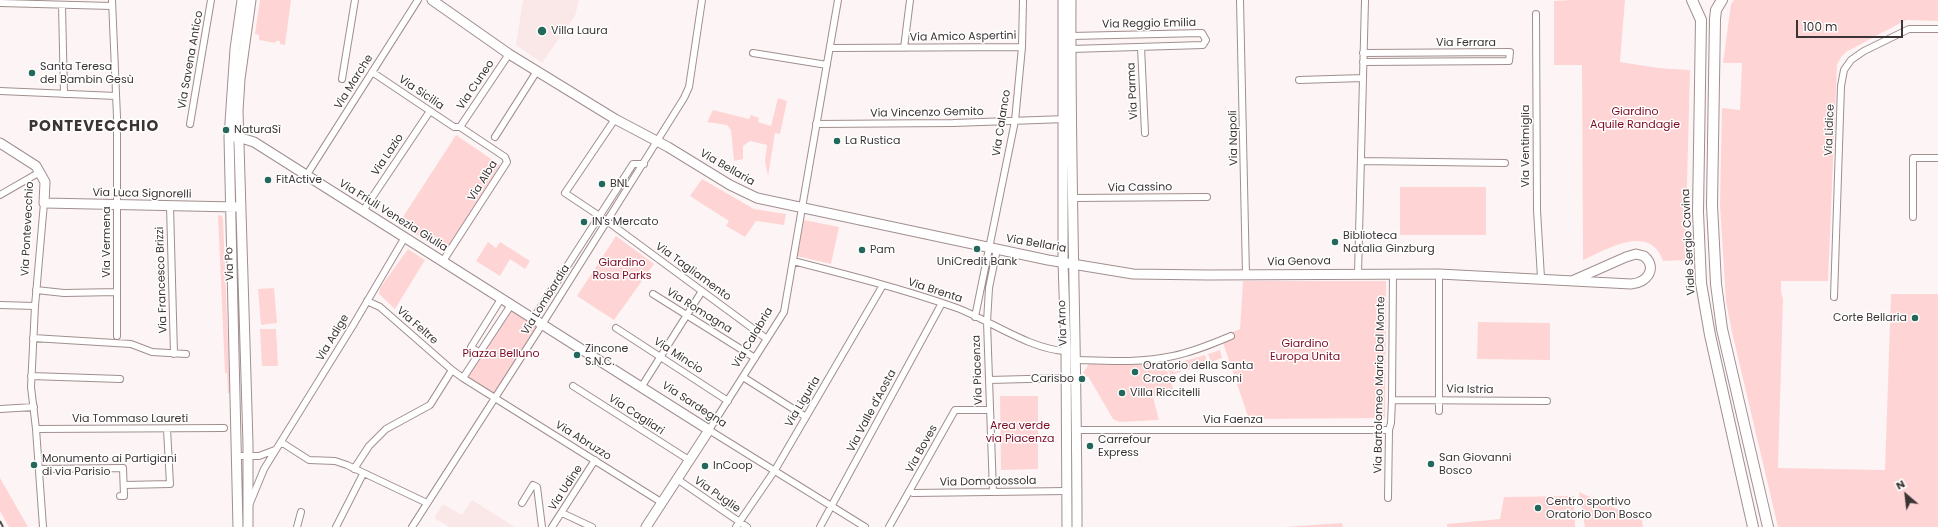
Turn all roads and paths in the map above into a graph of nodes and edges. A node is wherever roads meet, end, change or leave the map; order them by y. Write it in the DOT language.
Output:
graph roads {
  1 [pos="211,0"];
  2 [pos="242,0"];
  3 [pos="251,0"];
  4 [pos="355,0"];
  5 [pos="418,0"];
  6 [pos="432,0"];
  7 [pos="702,0"];
  8 [pos="838,0"];
  9 [pos="910,0"];
  10 [pos="1023,0"];
  11 [pos="1063,0"];
  12 [pos="1071,0"];
  13 [pos="1240,0"];
  14 [pos="1365,0"];
  15 [pos="1692,0"];
  16 [pos="1722,0"];
  17 [pos="0,3"];
  18 [pos="112,3"];
  19 [pos="62,5"];
  20 [pos="1536,14"];
  21 [pos="1938,29"];
  22 [pos="1071,36"];
  23 [pos="1022,46"];
  24 [pos="1141,47"];
  25 [pos="831,48"];
  26 [pos="904,48"];
  27 [pos="1071,49"];
  28 [pos="752,53"];
  29 [pos="1363,53"];
  30 [pos="509,54"];
  31 [pos="1363,62"];
  32 [pos="827,65"];
  33 [pos="537,71"];
  34 [pos="372,72"];
  35 [pos="1363,78"];
  36 [pos="342,79"];
  37 [pos="1299,80"];
  38 [pos="0,91"];
  39 [pos="64,94"];
  40 [pos="116,96"];
  41 [pos="430,111"];
  42 [pos="615,119"];
  43 [pos="1067,119"];
  44 [pos="1015,121"];
  45 [pos="190,124"];
  46 [pos="816,124"];
  47 [pos="460,127"];
  48 [pos="1145,133"];
  49 [pos="229,137"];
  50 [pos="238,137"];
  51 [pos="495,138"];
  52 [pos="658,141"];
  53 [pos="0,143"];
  54 [pos="1938,158"];
  55 [pos="1361,161"];
  56 [pos="1504,163"];
  57 [pos="644,164"];
  58 [pos="40,172"];
  59 [pos="306,176"];
  60 [pos="0,195"];
  61 [pos="1207,197"];
  62 [pos="1073,198"];
  63 [pos="44,203"];
  64 [pos="117,205"];
  65 [pos="170,206"];
  66 [pos="229,207"];
  67 [pos="240,207"];
  68 [pos="802,208"];
  69 [pos="363,211"];
  70 [pos="600,216"];
  71 [pos="1913,217"];
  72 [pos="607,221"];
  73 [pos="405,237"];
  74 [pos="993,248"];
  75 [pos="443,261"];
  76 [pos="793,261"];
  77 [pos="1063,262"];
  78 [pos="1073,263"];
  79 [pos="1358,274"];
  80 [pos="1393,274"];
  81 [pos="1439,274"];
  82 [pos="1246,275"];
  83 [pos="1541,278"];
  84 [pos="1574,280"];
  85 [pos="883,285"];
  86 [pos="36,290"];
  87 [pos="702,291"];
  88 [pos="79,292"];
  89 [pos="117,292"];
  90 [pos="653,294"];
  91 [pos="1834,297"];
  92 [pos="501,299"];
  93 [pos="367,301"];
  94 [pos="942,303"];
  95 [pos="0,305"];
  96 [pos="511,305"];
  97 [pos="35,306"];
  98 [pos="687,315"];
  99 [pos="975,317"];
  100 [pos="533,319"];
  101 [pos="987,322"];
  102 [pos="542,324"];
  103 [pos="616,328"];
  104 [pos="117,336"];
  105 [pos="1231,336"];
  106 [pos="33,338"];
  107 [pos="767,339"];
  108 [pos="1066,351"];
  109 [pos="480,353"];
  110 [pos="174,354"];
  111 [pos="186,354"];
  112 [pos="660,357"];
  113 [pos="755,358"];
  114 [pos="1077,360"];
  115 [pos="452,370"];
  116 [pos="31,376"];
  117 [pos="743,377"];
  118 [pos="463,378"];
  119 [pos="1066,378"];
  120 [pos="120,379"];
  121 [pos="989,380"];
  122 [pos="573,386"];
  123 [pos="642,386"];
  124 [pos="494,398"];
  125 [pos="1392,400"];
  126 [pos="1439,400"];
  127 [pos="728,401"];
  128 [pos="1547,401"];
  129 [pos="34,407"];
  130 [pos="0,409"];
  131 [pos="990,410"];
  132 [pos="1439,411"];
  133 [pos="806,417"];
  134 [pos="224,428"];
  135 [pos="167,429"];
  136 [pos="36,430"];
  137 [pos="709,430"];
  138 [pos="1077,430"];
  139 [pos="1389,430"];
  140 [pos="281,442"];
  141 [pos="276,450"];
  142 [pos="238,456"];
  143 [pos="248,456"];
  144 [pos="595,460"];
  145 [pos="689,460"];
  146 [pos="39,469"];
  147 [pos="354,469"];
  148 [pos="775,470"];
  149 [pos="363,474"];
  150 [pos="677,479"];
  151 [pos="124,485"];
  152 [pos="910,491"];
  153 [pos="1067,491"];
  154 [pos="993,492"];
  155 [pos="120,496"];
  156 [pos="1388,498"];
  157 [pos="661,502"];
  158 [pos="427,503"];
  159 [pos="522,503"];
  160 [pos="832,506"];
  161 [pos="248,509"];
  162 [pos="301,512"];
  163 [pos="562,513"];
  164 [pos="738,525"];
  165 [pos="649,526"];
  166 [pos="43,527"];
  167 [pos="238,527"];
  168 [pos="248,527"];
  169 [pos="297,527"];
  170 [pos="336,527"];
  171 [pos="412,527"];
  172 [pos="542,527"];
  173 [pos="552,527"];
  174 [pos="592,527"];
  175 [pos="747,527"];
  176 [pos="820,527"];
  177 [pos="865,527"];
  178 [pos="889,527"];
  179 [pos="1067,527"];
  180 [pos="1077,527"];
  181 [pos="1753,527"];
  182 [pos="1768,527"];
  1 -- 45 [label="street, Via Savena Antico"];
  2 -- 49 [label="street, Via Po"];
  3 -- 50 [label="street, Via Po"];
  4 -- 36 [label="street"];
  5 -- 34 [label="street, Via Marche"];
  6 -- 30 [label="street, Via Bellaria"];
  7 -- 52 [label="street, Via Lombardia"];
  8 -- 25 [label="street, Via Calabria"];
  9 -- 26 [label="street, Via Amico Aspertini"];
  10 -- 23 [label="street, Via Calanco"];
  11 -- 43 [label="street, Via Arno"];
  12 -- 22 [label="street, Via Arno"];
  13 -- 82 [label="street, Via Napoli"];
  14 -- 29 [label="street"];
  15 -- 181 [label="main road, Viale Sergio Cavina"];
  16 -- 182 [label="main road"];
  17 -- 19 [label="street"];
  18 -- 19 [label="street"];
  18 -- 40 [label="street, Via Vermena"];
  19 -- 39 [label="street"];
  20 -- 83 [label="street, Via Ventimiglia"];
  21 -- 91 [label="street, Via Lidice"];
  22 -- 24 [label="street, Via Reggio Emilia"];
  22 -- 27 [label="street, Via Arno"];
  23 -- 26 [label="street, Via Amico Aspertini"];
  23 -- 44 [label="street, Via Calanco"];
  24 -- 27 [label="street, Via Reggio Emilia"];
  24 -- 48 [label="street, Via Parma"];
  25 -- 26 [label="street, Via Amico Aspertini"];
  25 -- 32 [label="street, Via Calabria"];
  27 -- 43 [label="street, Via Arno"];
  28 -- 32 [label="street"];
  29 -- 31 [label="street"];
  29 -- 31 [label="street, Via Ferrara"];
  30 -- 33 [label="street, Via Bellaria"];
  30 -- 47 [label="street, Via Cuneo"];
  31 -- 35 [label="street"];
  32 -- 46 [label="street, Via Calabria"];
  33 -- 42 [label="street, Via Bellaria"];
  33 -- 51 [label="street"];
  34 -- 41 [label="street, Via Sicilia"];
  34 -- 59 [label="street, Via Marche"];
  35 -- 37 [label="street"];
  35 -- 55 [label="street"];
  38 -- 39 [label="street"];
  39 -- 40 [label="street"];
  40 -- 64 [label="street, Via Vermena"];
  41 -- 47 [label="street, Via Sicilia"];
  41 -- 69 [label="street, Via Lazio"];
  42 -- 52 [label="street, Via Bellaria"];
  42 -- 70 [label="street"];
  43 -- 44 [label="street, Via Vincenzo Gemito"];
  43 -- 62 [label="street, Via Arno"];
  43 -- 77 [label="street, Via Arno"];
  44 -- 46 [label="street, Via Vincenzo Gemito"];
  44 -- 74 [label="street, Via Calanco"];
  46 -- 68 [label="street, Via Calabria"];
  47 -- 75 [label="street, Via Alba"];
  49 -- 50 [label="street, Via Friuli Venezia Giulia"];
  49 -- 66 [label="street, Via Po"];
  50 -- 59 [label="street, Via Friuli Venezia Giulia"];
  50 -- 67 [label="street, Via Po"];
  52 -- 57 [label="street, Via Lombardia"];
  52 -- 68 [label="street, Via Bellaria"];
  53 -- 58 [label="street, Via Pontevecchio"];
  54 -- 71 [label="street"];
  55 -- 56 [label="street"];
  55 -- 79 [label="street"];
  57 -- 70 [label="street, Via Lombardia"];
  57 -- 72 [label="street, Via Lombardia"];
  58 -- 60 [label="street"];
  58 -- 63 [label="street, Via Pontevecchio"];
  59 -- 69 [label="street, Via Friuli Venezia Giulia"];
  61 -- 62 [label="street, Via Cassino"];
  62 -- 78 [label="street, Via Arno"];
  63 -- 64 [label="street, Via Luca Signorelli"];
  63 -- 86 [label="street, Via Pontevecchio"];
  64 -- 65 [label="street, Via Luca Signorelli"];
  64 -- 89 [label="street, Via Vermena"];
  65 -- 66 [label="street, Via Luca Signorelli"];
  65 -- 110 [label="street, Via Francesco Brizzi"];
  66 -- 67 [label="street, Via Luca Signorelli"];
  66 -- 142 [label="street, Via Po"];
  67 -- 143 [label="street, Via Po"];
  68 -- 74 [label="street, Via Bellaria"];
  68 -- 76 [label="street, Via Calabria"];
  69 -- 73 [label="street, Via Friuli Venezia Giulia"];
  70 -- 72 [label="street, Via Tagliamento"];
  70 -- 100 [label="street, Via Lombardia"];
  72 -- 87 [label="street, Via Tagliamento"];
  72 -- 102 [label="street, Via Lombardia"];
  73 -- 75 [label="street, Via Friuli Venezia Giulia"];
  73 -- 93 [label="street, Via Adige"];
  74 -- 77 [label="street, Via Bellaria"];
  74 -- 99 [label="street"];
  74 -- 101 [label="street, Via Piacenza"];
  75 -- 92 [label="street, Via Friuli Venezia Giulia"];
  76 -- 85 [label="street, Via Brenta"];
  76 -- 107 [label="street, Via Calabria"];
  77 -- 78 [label="street, Via Bellaria"];
  77 -- 108 [label="street, Via Arno"];
  78 -- 82 [label="street, Via Genova"];
  78 -- 114 [label="street, Via Arno"];
  79 -- 80 [label="street, Via Genova"];
  79 -- 82 [label="street, Via Genova"];
  80 -- 81 [label="street, Via Genova"];
  80 -- 125 [label="street, Via Bartolomeo Maria Dal Monte"];
  81 -- 83 [label="street, Via Genova"];
  81 -- 126 [label="street"];
  83 -- 84 [label="street, Via Genova"];
  84 -- 84 [label="street, Via Genova"];
  85 -- 94 [label="street, Via Brenta"];
  85 -- 133 [label="street, Via Liguria"];
  86 -- 88 [label="street, Via Pontevecchio"];
  86 -- 97 [label="street, Via Pontevecchio"];
  87 -- 98 [label="street"];
  87 -- 107 [label="street, Via Tagliamento"];
  88 -- 89 [label="street, Via Vermena"];
  89 -- 104 [label="street, Via Vermena"];
  90 -- 98 [label="street, Via Romagna"];
  92 -- 96 [label="street, Via Friuli Venezia Giulia"];
  92 -- 109 [label="street"];
  93 -- 115 [label="street, Via Feltre"];
  93 -- 140 [label="street, Via Adige"];
  94 -- 99 [label="street, Via Brenta"];
  94 -- 160 [label="street, Via Valle d'Aosta"];
  95 -- 97 [label="street"];
  96 -- 100 [label="street, Via Friuli Venezia Giulia"];
  96 -- 109 [label="street"];
  97 -- 106 [label="street, Via Pontevecchio"];
  98 -- 112 [label="street"];
  98 -- 113 [label="street, Via Romagna"];
  99 -- 101 [label="street, Via Brenta"];
  100 -- 102 [label="street, Via Friuli Venezia Giulia"];
  101 -- 108 [label="street, Via Brenta"];
  101 -- 121 [label="street, Via Piacenza"];
  102 -- 123 [label="street, Via Sardegna"];
  102 -- 124 [label="street, Via Lombardia"];
  103 -- 112 [label="street, Via Mincio"];
  105 -- 114 [label="street"];
  106 -- 110 [label="street"];
  106 -- 116 [label="street, Via Pontevecchio"];
  107 -- 113 [label="street, Via Calabria"];
  108 -- 119 [label="street, Via Arno"];
  109 -- 118 [label="street"];
  110 -- 111 [label="street"];
  112 -- 123 [label="street"];
  112 -- 127 [label="street, Via Mincio"];
  113 -- 117 [label="street, Via Calabria"];
  114 -- 138 [label="street, Via Arno"];
  115 -- 118 [label="street"];
  115 -- 147 [label="street"];
  116 -- 120 [label="street"];
  116 -- 129 [label="street, Via Pontevecchio"];
  117 -- 127 [label="street, Via Calabria"];
  117 -- 133 [label="street"];
  118 -- 124 [label="street"];
  119 -- 121 [label="street"];
  119 -- 153 [label="street, Via Arno"];
  121 -- 131 [label="street, Via Piacenza"];
  122 -- 145 [label="street, Via Cagliari"];
  123 -- 137 [label="street, Via Sardegna"];
  124 -- 144 [label="street, Via Abruzzo"];
  124 -- 158 [label="street, Via Lombardia"];
  125 -- 126 [label="street, Via Istria"];
  125 -- 139 [label="street, Via Bartolomeo Maria Dal Monte"];
  126 -- 128 [label="street, Via Istria"];
  126 -- 132 [label="street"];
  127 -- 137 [label="street, Via Calabria"];
  129 -- 130 [label="street"];
  129 -- 136 [label="street, Via Pontevecchio"];
  131 -- 152 [label="street, Via Boves"];
  131 -- 154 [label="street, Via Piacenza"];
  133 -- 148 [label="street, Via Liguria"];
  134 -- 135 [label="street, Via Tommaso Laureti"];
  135 -- 136 [label="street, Via Tommaso Laureti"];
  135 -- 151 [label="street"];
  136 -- 146 [label="street, Via Pontevecchio"];
  137 -- 145 [label="street, Via Calabria"];
  137 -- 148 [label="street, Via Sardegna"];
  138 -- 139 [label="street, Via Faenza"];
  138 -- 180 [label="street, Via Arno"];
  139 -- 156 [label="street, Via Bartolomeo Maria Dal Monte"];
  140 -- 141 [label="street, Via Adige"];
  140 -- 147 [label="street"];
  141 -- 143 [label="street"];
  141 -- 161 [label="street, Via Adige"];
  142 -- 143 [label="street"];
  142 -- 167 [label="street, Via Po"];
  143 -- 161 [label="street, Via Po"];
  144 -- 157 [label="street, Via Abruzzo"];
  144 -- 163 [label="street, Via Udine"];
  145 -- 150 [label="street, Via Calabria"];
  146 -- 151 [label="street"];
  146 -- 166 [label="street, Via Pontevecchio"];
  147 -- 149 [label="street"];
  148 -- 160 [label="street, Via Sardegna"];
  148 -- 164 [label="street, Via Liguria"];
  149 -- 158 [label="street"];
  149 -- 170 [label="street"];
  150 -- 157 [label="street, Via Calabria"];
  150 -- 164 [label="street, Via Puglie"];
  151 -- 155 [label="street"];
  152 -- 154 [label="street, Via Domodossola"];
  152 -- 178 [label="street, Via Boves"];
  153 -- 154 [label="street, Via Domodossola"];
  153 -- 179 [label="street, Via Arno"];
  157 -- 165 [label="street, Via Calabria"];
  158 -- 171 [label="street, Via Lombardia"];
  159 -- 172 [label="street, Via Udine"];
  160 -- 176 [label="street, Via Valle d'Aosta"];
  160 -- 177 [label="street, Via Sardegna"];
  161 -- 168 [label="street, Via Po"];
  162 -- 169 [label="street"];
  163 -- 173 [label="street, Via Udine"];
  163 -- 174 [label="street"];
  164 -- 175 [label="street, Via Puglie"];
}
